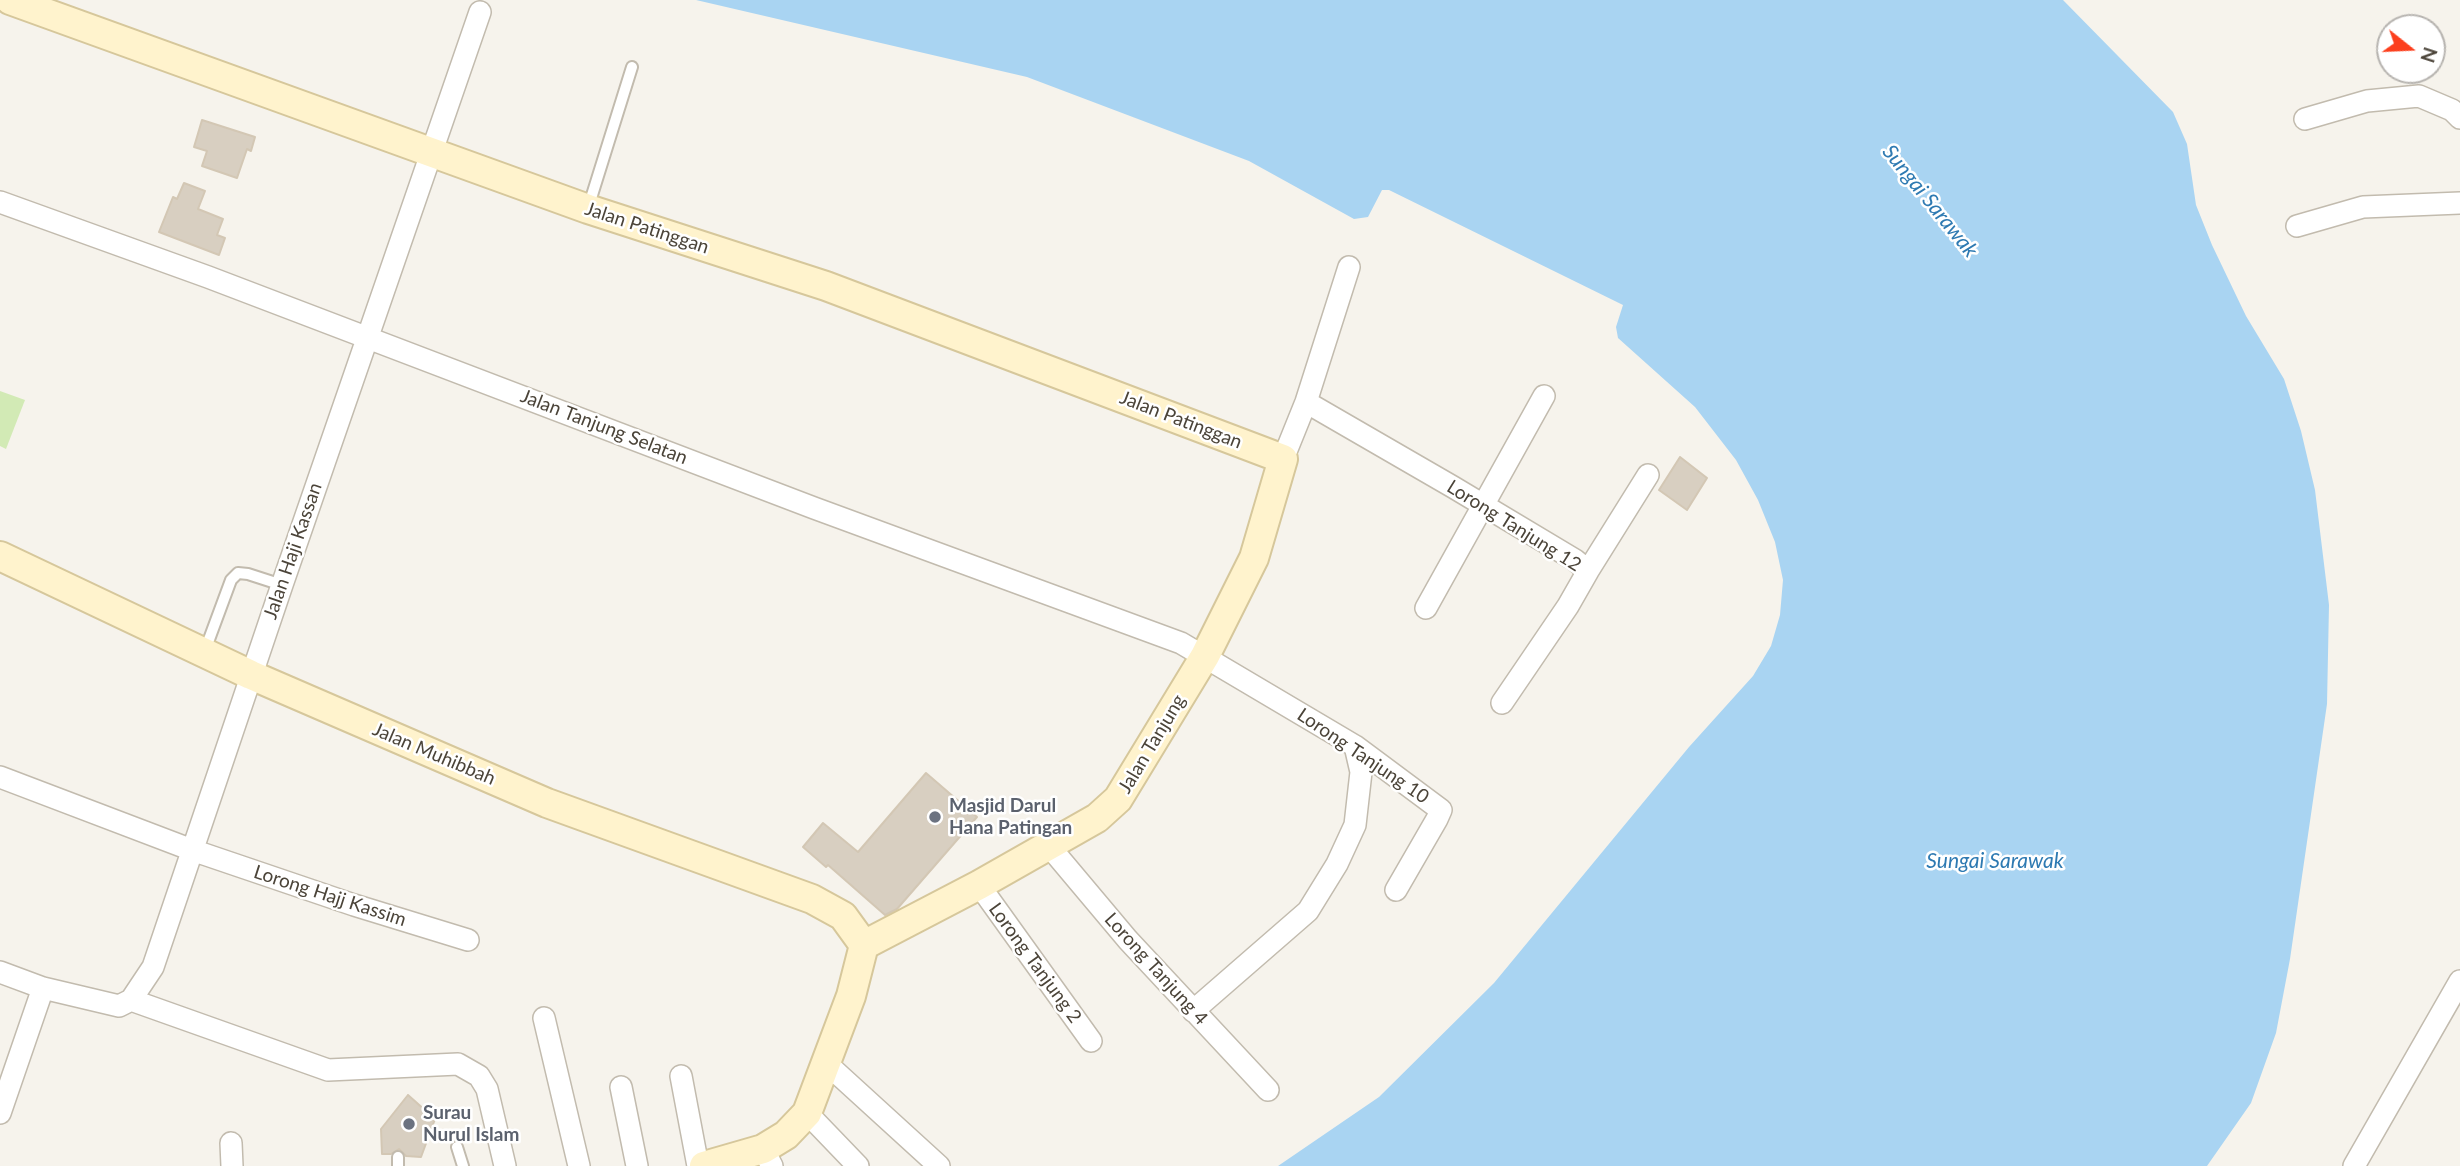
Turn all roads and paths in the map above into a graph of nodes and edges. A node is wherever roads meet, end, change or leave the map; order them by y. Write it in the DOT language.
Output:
graph roads {
  1 [pos="10,0"];
  2 [pos="480,12"];
  3 [pos="632,67"];
  4 [pos="2460,118"];
  5 [pos="2305,119"];
  6 [pos="432,153"];
  7 [pos="0,202"];
  8 [pos="2460,203"];
  9 [pos="588,209"];
  10 [pos="2297,226"];
  11 [pos="1349,267"];
  12 [pos="368,340"];
  13 [pos="1544,396"];
  14 [pos="1306,402"];
  15 [pos="1283,458"];
  16 [pos="1648,475"];
  17 [pos="1484,507"];
  18 [pos="0,556"];
  19 [pos="1588,571"];
  20 [pos="282,584"];
  21 [pos="1426,608"];
  22 [pos="204,653"];
  23 [pos="1205,656"];
  24 [pos="250,675"];
  25 [pos="1502,704"];
  26 [pos="1355,746"];
  27 [pos="0,777"];
  28 [pos="1049,845"];
  29 [pos="192,849"];
  30 [pos="979,885"];
  31 [pos="1396,890"];
  32 [pos="468,940"];
  33 [pos="864,945"];
  34 [pos="0,972"];
  35 [pos="2460,981"];
  36 [pos="43,988"];
  37 [pos="131,1000"];
  38 [pos="1193,1011"];
  39 [pos="544,1018"];
  40 [pos="1091,1041"];
  41 [pos="827,1063"];
  42 [pos="681,1076"];
  43 [pos="621,1087"];
  44 [pos="1268,1090"];
  45 [pos="0,1113"];
  46 [pos="807,1113"];
  47 [pos="231,1143"];
  48 [pos="457,1147"];
  49 [pos="767,1158"];
  50 [pos="735,1162"];
  51 [pos="232,1166"];
  52 [pos="463,1166"];
  53 [pos="505,1166"];
  54 [pos="579,1166"];
  55 [pos="637,1166"];
  56 [pos="698,1166"];
  57 [pos="705,1166"];
  58 [pos="858,1166"];
  59 [pos="939,1166"];
  60 [pos="2354,1166"];
  1 -- 6 [label="main road, Jalan Patinggan"];
  2 -- 6 [label="street, Jalan Haji Kassan"];
  3 -- 9 [label="lane"];
  4 -- 5 [label="street"];
  6 -- 9 [label="main road, Jalan Patinggan"];
  6 -- 12 [label="street, Jalan Haji Kassan"];
  7 -- 12 [label="street, Jalan Tanjung Selatan"];
  8 -- 10 [label="street"];
  9 -- 15 [label="main road, Jalan Patinggan"];
  11 -- 14 [label="street"];
  12 -- 20 [label="street, Jalan Haji Kassan"];
  12 -- 23 [label="street, Jalan Tanjung Selatan"];
  13 -- 17 [label="street"];
  14 -- 15 [label="street"];
  14 -- 17 [label="street, Lorong Tanjung 12"];
  15 -- 23 [label="main road, Jalan Tanjung"];
  16 -- 19 [label="street"];
  17 -- 19 [label="street, Lorong Tanjung 12"];
  17 -- 21 [label="street"];
  18 -- 22 [label="main road, Jalan Muhibbah"];
  19 -- 25 [label="street, Lorong Tanjung 12"];
  20 -- 22 [label="lane"];
  20 -- 24 [label="street, Jalan Haji Kassan"];
  22 -- 24 [label="main road, Jalan Muhibbah"];
  23 -- 26 [label="street, Lorong Tanjung 10"];
  23 -- 28 [label="main road, Jalan Tanjung"];
  24 -- 29 [label="street, Jalan Haji Kassan"];
  24 -- 33 [label="main road, Jalan Muhibbah"];
  26 -- 31 [label="street, Lorong Tanjung 10"];
  26 -- 38 [label="street"];
  27 -- 29 [label="street, Lorong Hajj Kassim"];
  28 -- 30 [label="main road, Jalan Tanjung"];
  28 -- 38 [label="street, Lorong Tanjung 4"];
  29 -- 32 [label="street, Lorong Hajj Kassim"];
  29 -- 37 [label="street, Jalan Haji Kassan"];
  30 -- 33 [label="main road, Jalan Tanjung"];
  30 -- 40 [label="street, Lorong Tanjung 2"];
  33 -- 41 [label="main road"];
  34 -- 36 [label="street"];
  35 -- 60 [label="street"];
  36 -- 37 [label="street"];
  36 -- 45 [label="street"];
  37 -- 53 [label="street"];
  38 -- 44 [label="street, Lorong Tanjung 4"];
  39 -- 54 [label="street"];
  41 -- 46 [label="main road"];
  41 -- 59 [label="street"];
  42 -- 56 [label="street"];
  43 -- 55 [label="street"];
  46 -- 49 [label="main road"];
  46 -- 58 [label="street"];
  47 -- 51 [label="street"];
  48 -- 52 [label="lane"];
  49 -- 50 [label="main road"];
  50 -- 57 [label="main road"];
}
